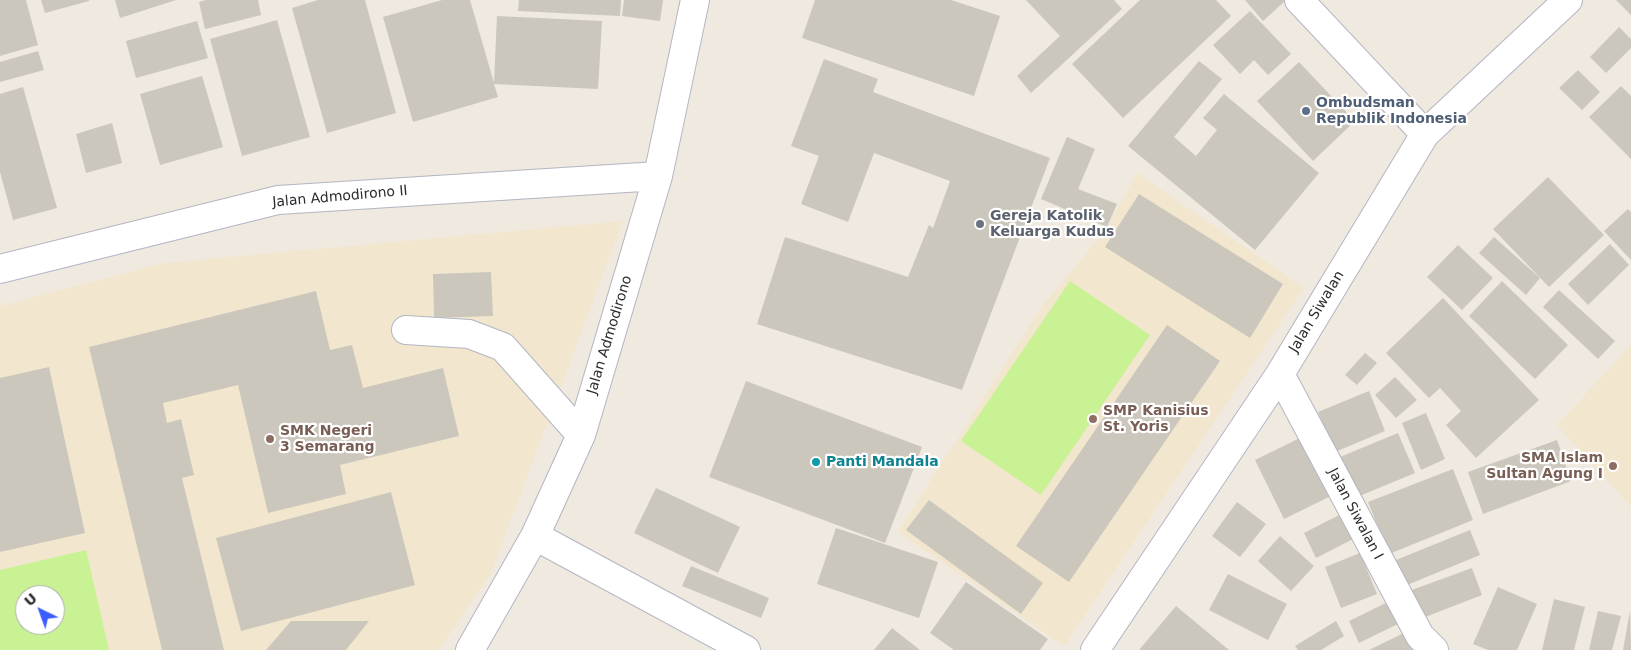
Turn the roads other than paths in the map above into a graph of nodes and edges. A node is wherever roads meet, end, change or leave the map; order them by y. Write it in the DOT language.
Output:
graph roads {
  1 [pos="695,0"];
  2 [pos="1299,0"];
  3 [pos="1568,0"];
  4 [pos="1425,134"];
  5 [pos="658,176"];
  6 [pos="0,269"];
  7 [pos="406,330"];
  8 [pos="1280,374"];
  9 [pos="581,435"];
  10 [pos="535,536"];
  11 [pos="470,650"];
  12 [pos="746,650"];
  13 [pos="1095,650"];
  14 [pos="1434,650"];
  1 -- 5 [label="street, Jalan Admodirono"];
  2 -- 4 [label="street"];
  3 -- 4 [label="street, Jalan Siwalan"];
  4 -- 8 [label="street, Jalan Siwalan"];
  5 -- 6 [label="street, Jalan Admodirono II"];
  5 -- 9 [label="street, Jalan Admodirono"];
  7 -- 9 [label="street"];
  8 -- 13 [label="street, Jalan Siwalan"];
  8 -- 14 [label="street, Jalan Siwalan I"];
  9 -- 10 [label="street, Jalan Admodirono"];
  10 -- 11 [label="street, Jalan Admodirono"];
  10 -- 12 [label="street"];
}
